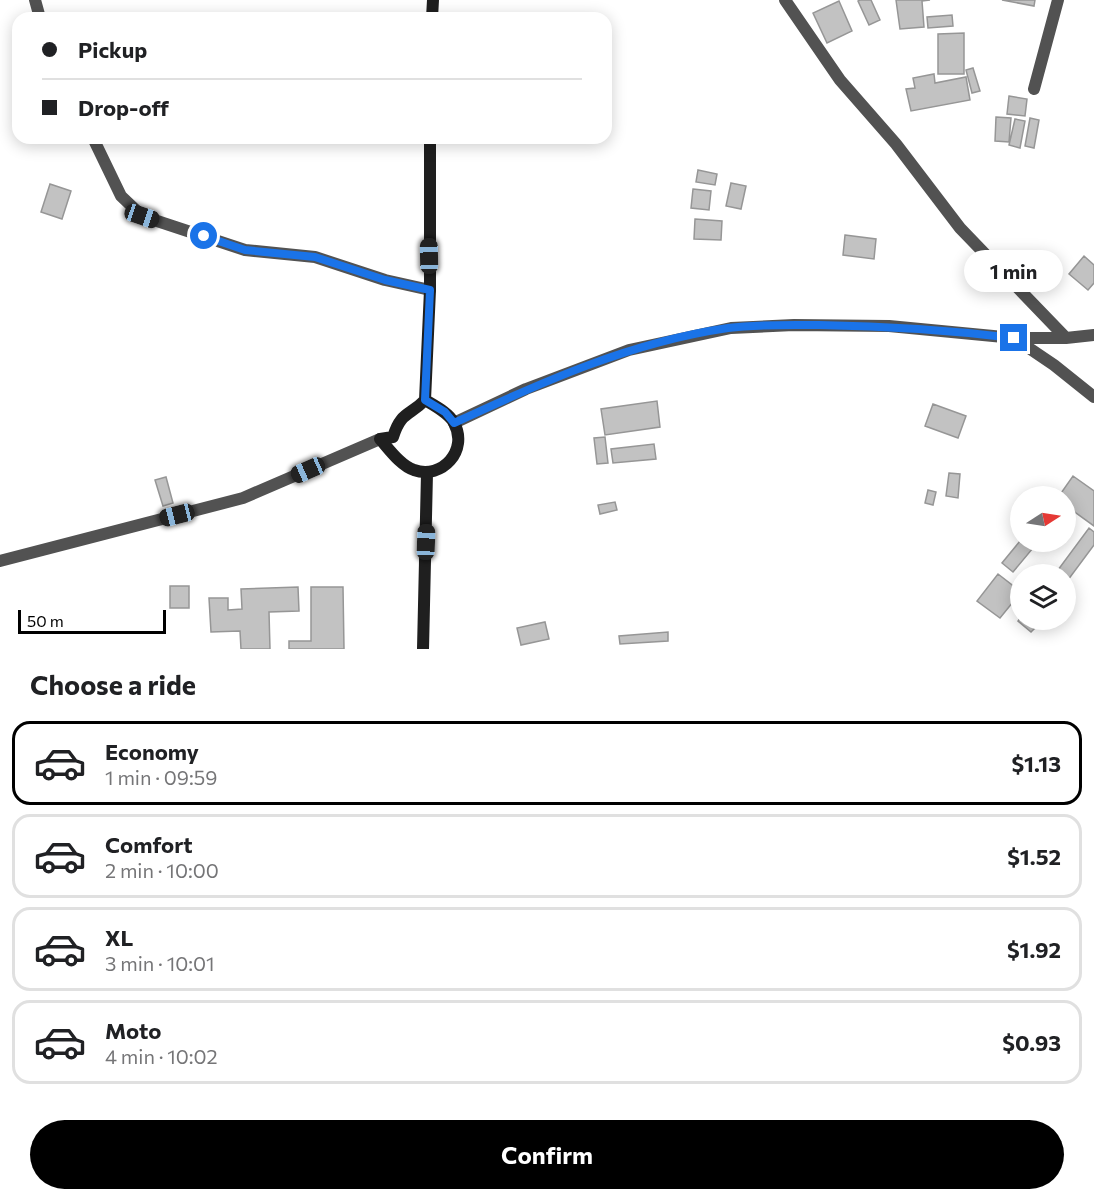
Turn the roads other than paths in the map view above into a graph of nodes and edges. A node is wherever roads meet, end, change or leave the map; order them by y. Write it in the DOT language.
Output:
graph roads {
  1 [pos="785,0"];
  2 [pos="1058,0"];
  3 [pos="1034,89"];
  4 [pos="96,144"];
  5 [pos="430,144"];
  6 [pos="430,290"];
  7 [pos="1094,335"];
  8 [pos="1014,338"];
  9 [pos="1066,338"];
  10 [pos="1094,397"];
  11 [pos="425,400"];
  12 [pos="454,423"];
  13 [pos="380,439"];
  14 [pos="427,473"];
  15 [pos="0,561"];
  16 [pos="423,649"];
  1 -- 9 [label="street"];
  2 -- 3 [label="street"];
  4 -- 6 [label="street"];
  5 -- 6 [label="street"];
  6 -- 11 [label="street"];
  7 -- 9 [label="street"];
  8 -- 9 [label="street"];
  8 -- 10 [label="street"];
  8 -- 12 [label="street"];
  11 -- 12 [label="street"];
  11 -- 13 [label="street"];
  12 -- 14 [label="street"];
  13 -- 14 [label="street"];
  13 -- 15 [label="street"];
  14 -- 16 [label="street"];
}
